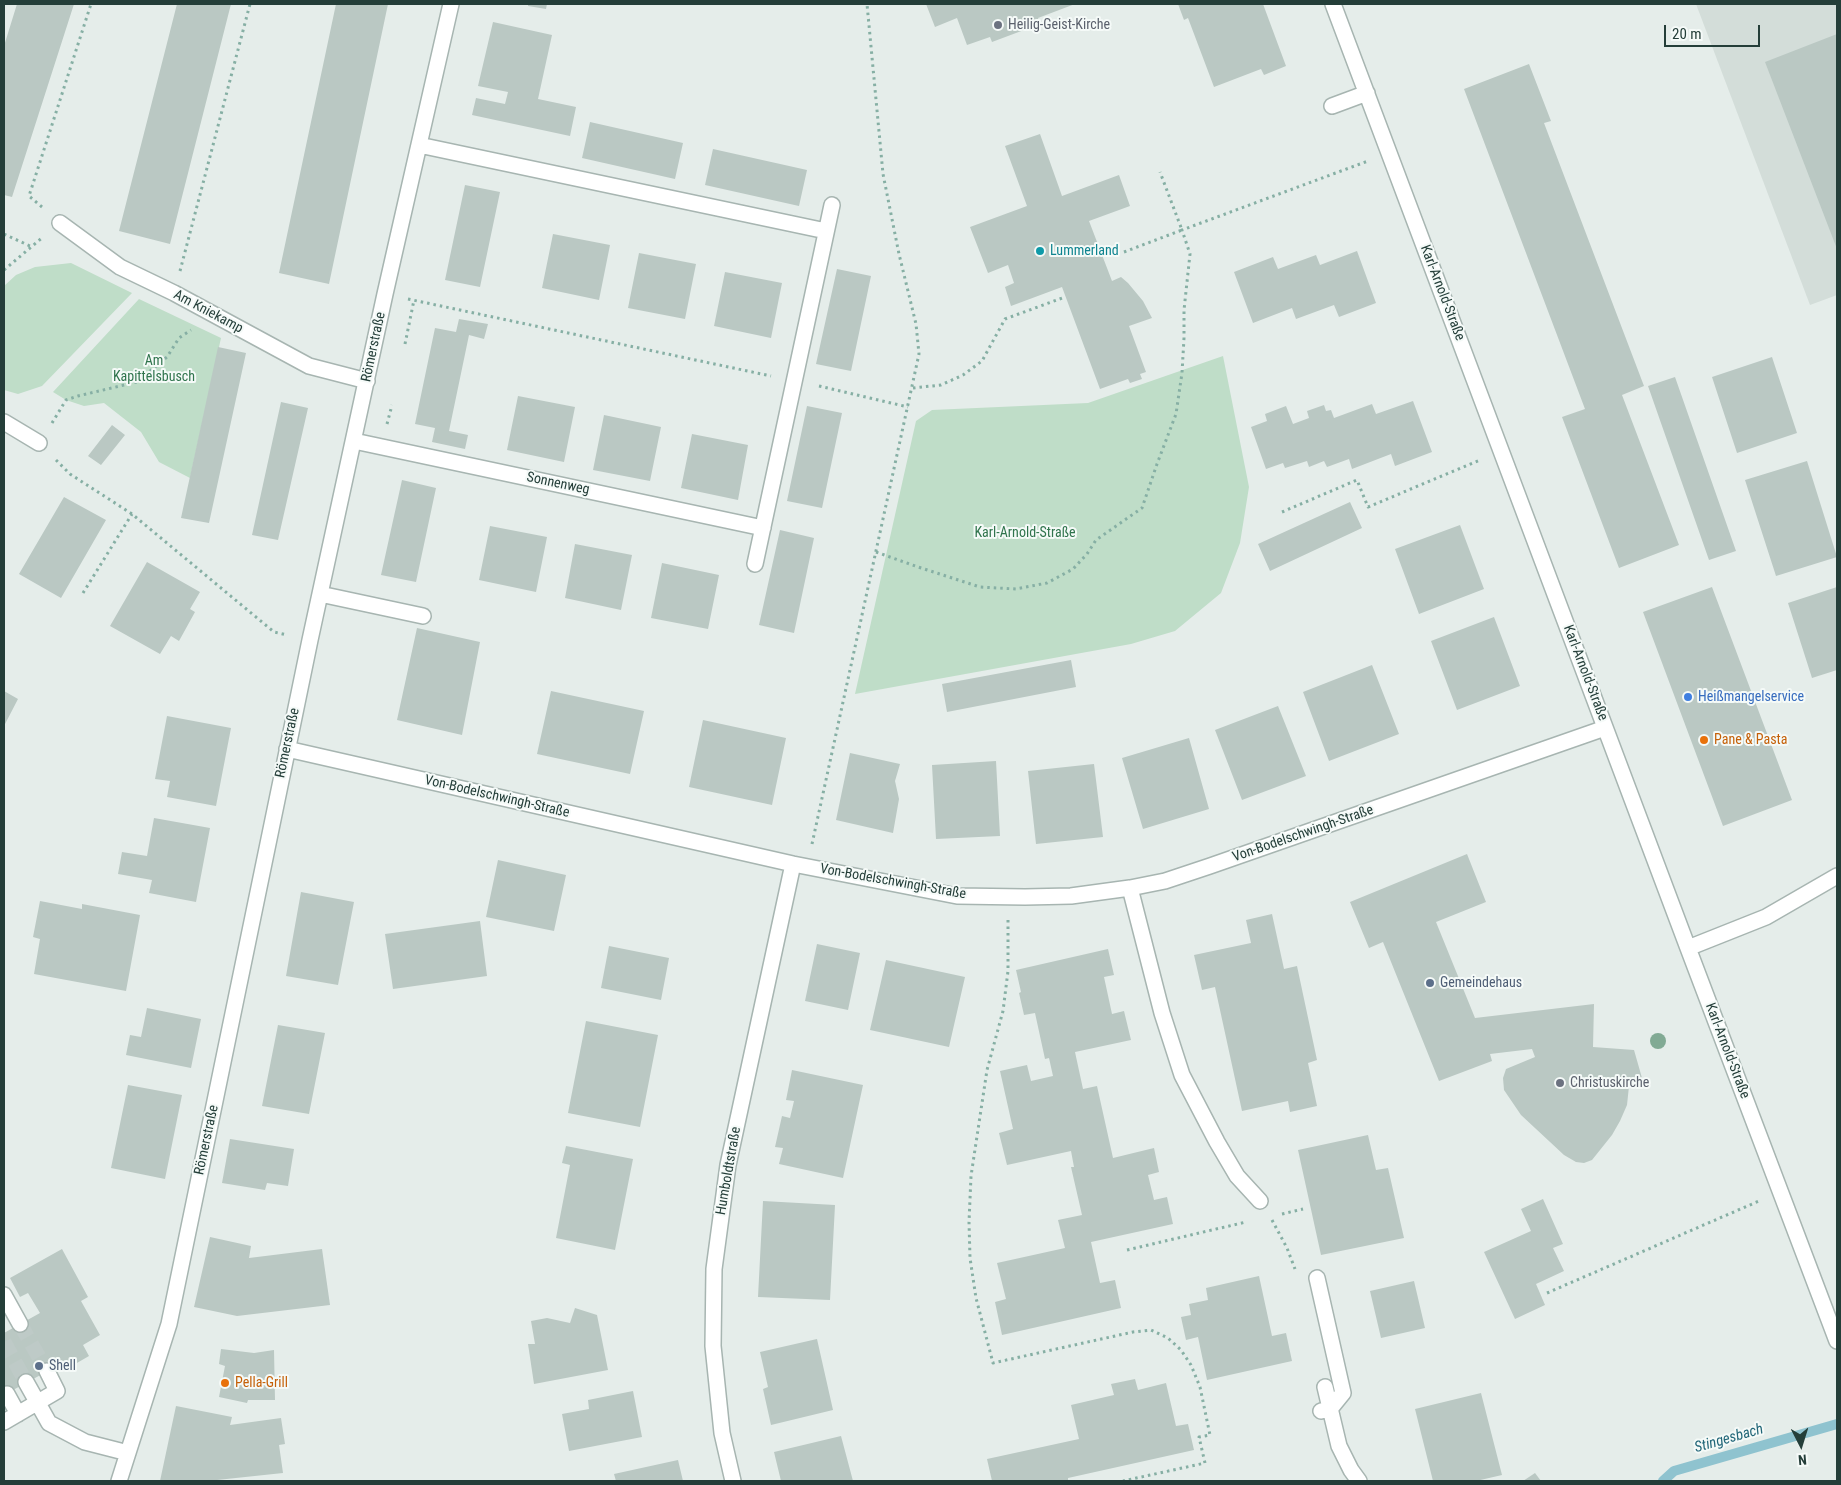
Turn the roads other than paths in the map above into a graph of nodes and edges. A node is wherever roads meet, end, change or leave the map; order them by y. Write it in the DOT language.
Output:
graph roads {
  1 [pos="451,4"];
  2 [pos="1333,4"];
  3 [pos="1367,93"];
  4 [pos="1332,106"];
  5 [pos="419,145"];
  6 [pos="832,205"];
  7 [pos="60,223"];
  8 [pos="826,231"];
  9 [pos="367,381"];
  10 [pos="4,422"];
  11 [pos="354,441"];
  12 [pos="39,443"];
  13 [pos="763,528"];
  14 [pos="756,564"];
  15 [pos="320,594"];
  16 [pos="423,616"];
  17 [pos="1605,728"];
  18 [pos="287,749"];
  19 [pos="800,865"];
  20 [pos="1837,876"];
  21 [pos="1130,888"];
  22 [pos="1688,948"];
  23 [pos="1260,1200"];
  24 [pos="1317,1278"];
  25 [pos="4,1295"];
  26 [pos="20,1324"];
  27 [pos="1837,1341"];
  28 [pos="46,1371"];
  29 [pos="26,1382"];
  30 [pos="1325,1387"];
  31 [pos="6,1394"];
  32 [pos="38,1402"];
  33 [pos="1325,1410"];
  34 [pos="18,1414"];
  35 [pos="4,1422"];
  36 [pos="128,1453"];
  37 [pos="119,1481"];
  38 [pos="733,1481"];
  39 [pos="1358,1481"];
  1 -- 5 [label="street, Römerstraße"];
  2 -- 3 [label="street, Karl-Arnold-Straße"];
  3 -- 4 [label="street"];
  3 -- 17 [label="street, Karl-Arnold-Straße"];
  5 -- 8 [label="street"];
  5 -- 9 [label="street, Römerstraße"];
  6 -- 8 [label="street"];
  7 -- 9 [label="street, Am Kniekamp"];
  8 -- 13 [label="street"];
  9 -- 11 [label="street, Römerstraße"];
  10 -- 12 [label="street"];
  11 -- 13 [label="street, Sonnenweg"];
  11 -- 15 [label="street, Römerstraße"];
  13 -- 14 [label="street"];
  15 -- 16 [label="street"];
  15 -- 18 [label="street, Römerstraße"];
  17 -- 21 [label="street, Von-Bodelschwingh-Straße"];
  17 -- 22 [label="street, Karl-Arnold-Straße"];
  18 -- 19 [label="street, Von-Bodelschwingh-Straße"];
  18 -- 36 [label="street, Römerstraße"];
  19 -- 21 [label="street, Von-Bodelschwingh-Straße"];
  19 -- 38 [label="street, Humboldtstraße"];
  20 -- 22 [label="street"];
  21 -- 23 [label="street"];
  22 -- 27 [label="street, Karl-Arnold-Straße"];
  24 -- 33 [label="street"];
  25 -- 26 [label="street"];
  28 -- 32 [label="street"];
  29 -- 32 [label="street"];
  30 -- 33 [label="street"];
  31 -- 34 [label="street"];
  32 -- 34 [label="street"];
  32 -- 36 [label="street"];
  33 -- 39 [label="street"];
  34 -- 35 [label="street"];
  36 -- 37 [label="street, Römerstraße"];
}
